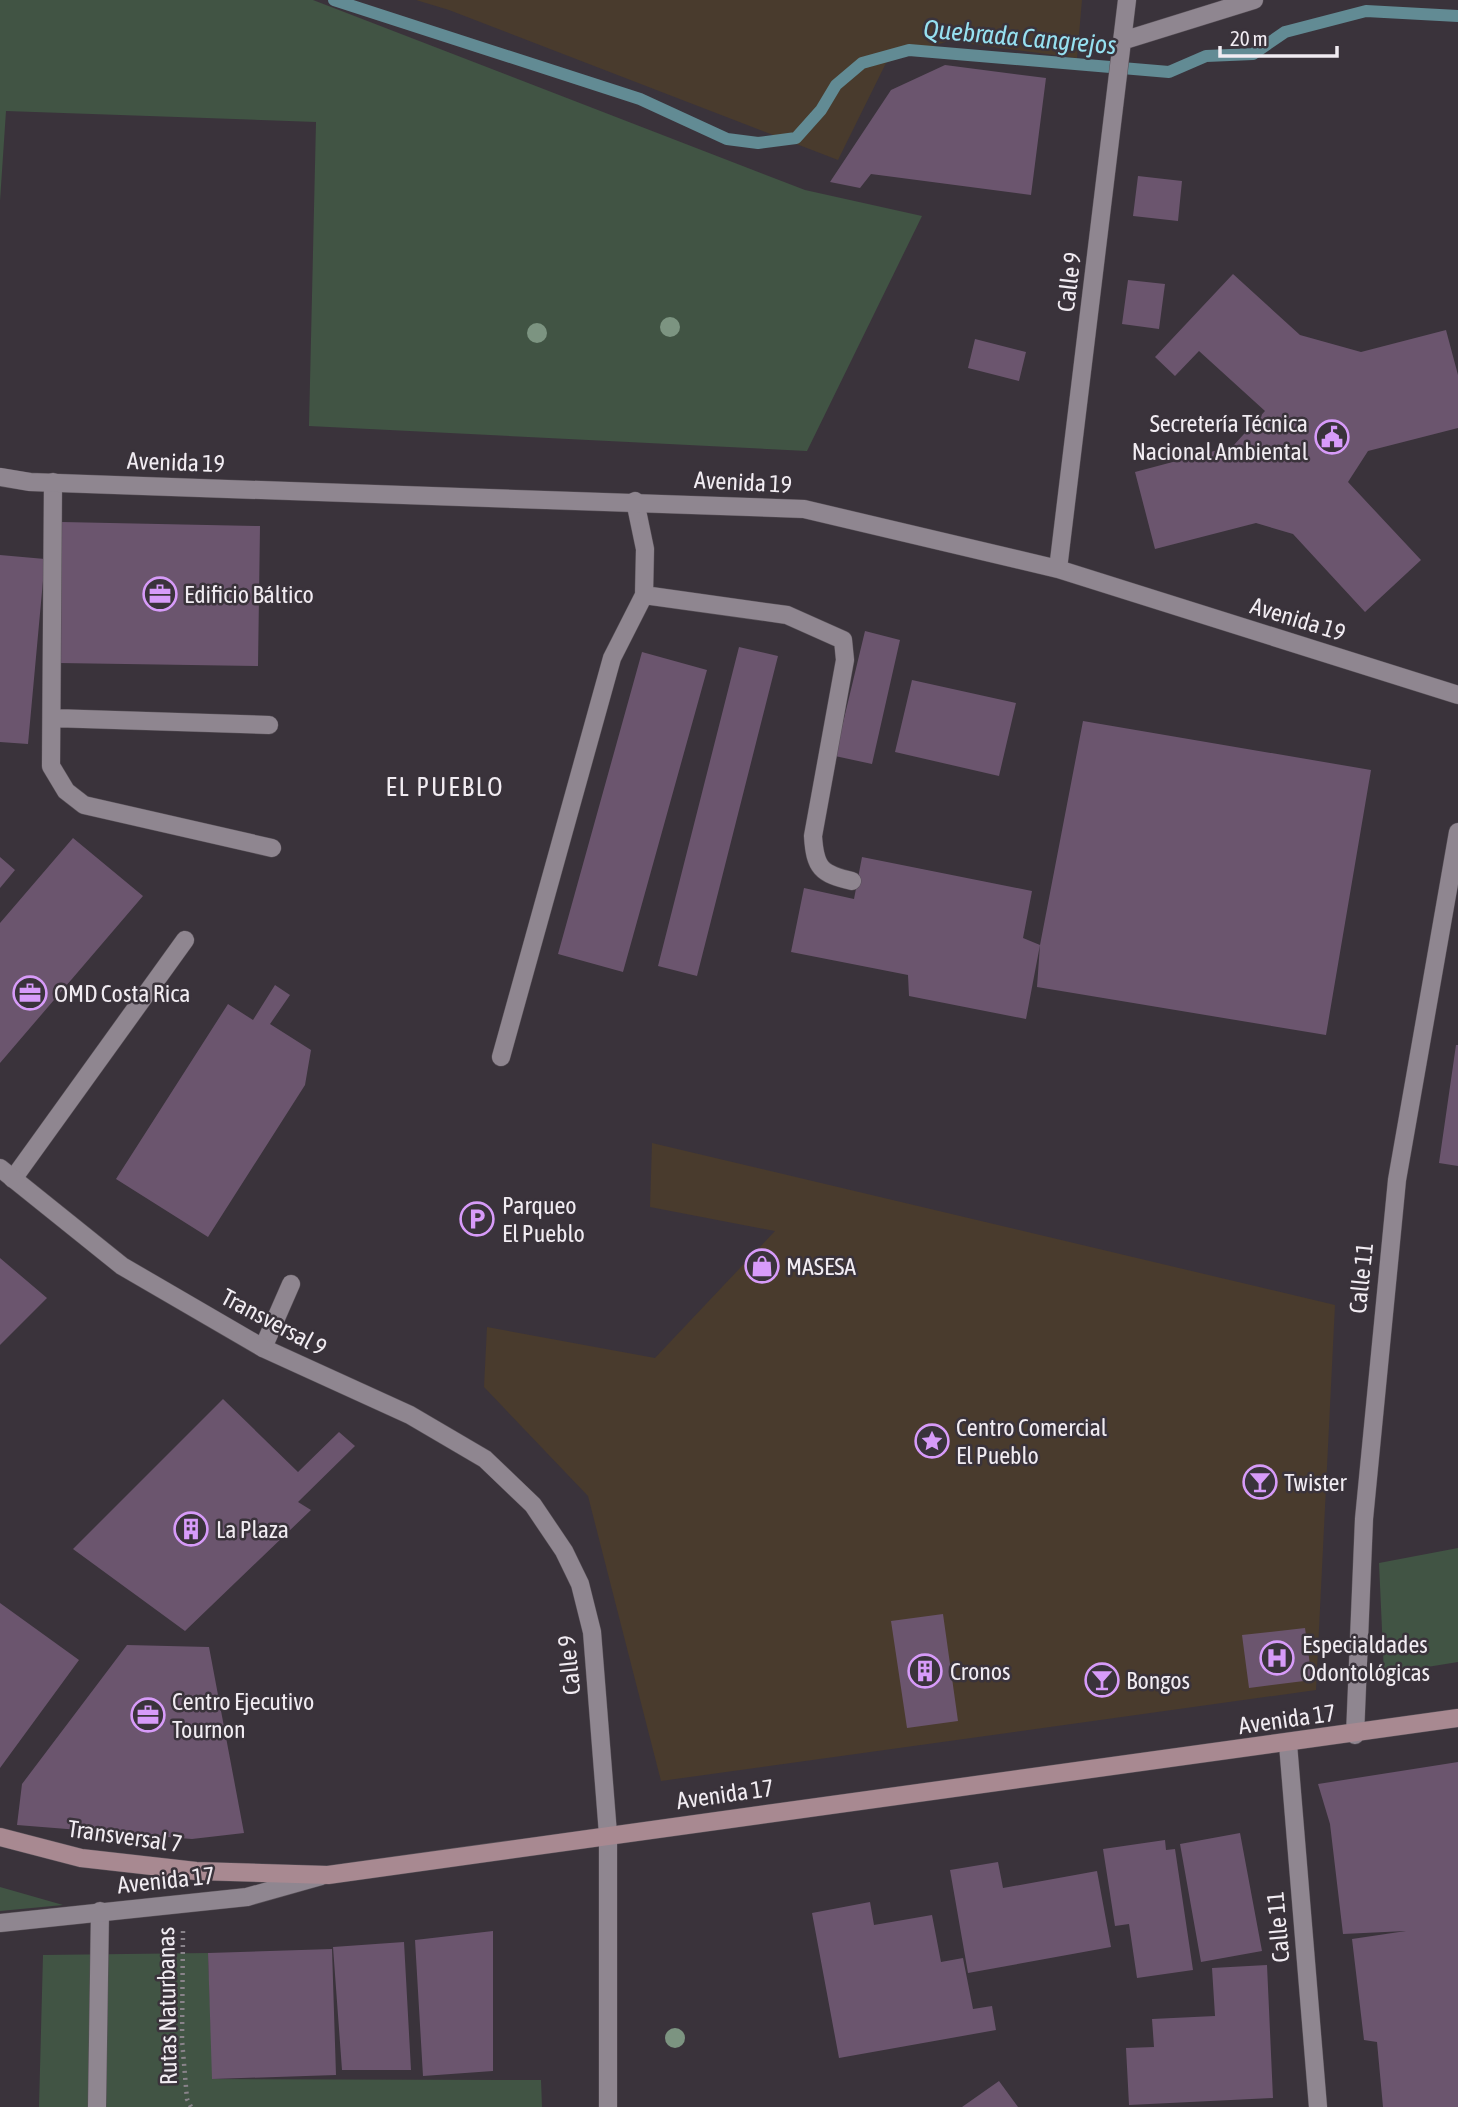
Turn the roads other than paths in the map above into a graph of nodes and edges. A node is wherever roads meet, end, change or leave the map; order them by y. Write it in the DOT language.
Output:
graph roads {
  1 [pos="1126,0"];
  2 [pos="1254,0"];
  3 [pos="1122,46"];
  4 [pos="0,477"];
  5 [pos="53,482"];
  6 [pos="635,501"];
  7 [pos="1058,569"];
  8 [pos="643,594"];
  9 [pos="1458,695"];
  10 [pos="52,718"];
  11 [pos="269,725"];
  12 [pos="1458,832"];
  13 [pos="272,848"];
  14 [pos="852,881"];
  15 [pos="185,940"];
  16 [pos="501,1057"];
  17 [pos="7,1173"];
  18 [pos="291,1284"];
  19 [pos="263,1348"];
  20 [pos="533,1505"];
  21 [pos="1458,1718"];
  22 [pos="1355,1735"];
  23 [pos="1288,1744"];
  24 [pos="608,1834"];
  25 [pos="0,1837"];
  26 [pos="328,1875"];
  27 [pos="100,1911"];
  28 [pos="0,1923"];
  29 [pos="97,2107"];
  30 [pos="608,2107"];
  31 [pos="1318,2107"];
  1 -- 3 [label="street, Calle 9"];
  2 -- 3 [label="street"];
  3 -- 7 [label="street, Calle 9"];
  4 -- 5 [label="street, Avenida 19"];
  5 -- 6 [label="street, Avenida 19"];
  5 -- 10 [label="street"];
  6 -- 7 [label="street, Avenida 19"];
  6 -- 8 [label="street"];
  7 -- 9 [label="street, Avenida 19"];
  8 -- 14 [label="street"];
  8 -- 16 [label="street"];
  10 -- 11 [label="street"];
  10 -- 13 [label="street"];
  12 -- 22 [label="street, Calle 11"];
  15 -- 17 [label="street"];
  17 -- 19 [label="street, Transversal 9"];
  18 -- 19 [label="street"];
  19 -- 20 [label="street, Transversal 9"];
  20 -- 24 [label="street, Calle 9"];
  21 -- 22 [label="main road, Avenida 17"];
  22 -- 23 [label="main road, Avenida 17"];
  23 -- 24 [label="main road, Avenida 17"];
  23 -- 31 [label="street, Calle 11"];
  24 -- 26 [label="main road, Avenida 17"];
  24 -- 30 [label="street, Calle 9"];
  25 -- 26 [label="main road, Transversal 7"];
  26 -- 27 [label="street, Avenida 17"];
  27 -- 28 [label="street, Avenida 17"];
  27 -- 29 [label="street"];
}
